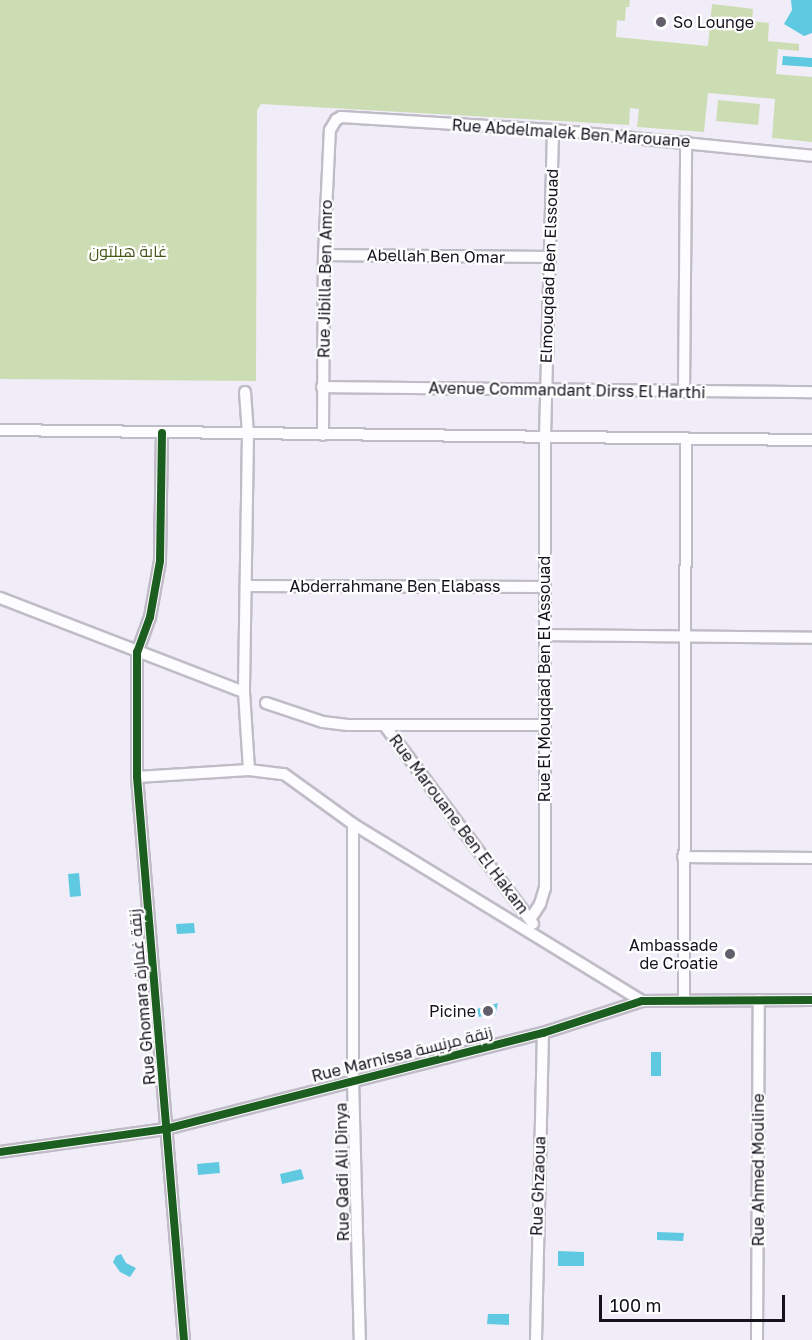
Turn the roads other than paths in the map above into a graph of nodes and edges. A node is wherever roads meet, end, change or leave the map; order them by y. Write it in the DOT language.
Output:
graph roads {
  1 [pos="332,124"];
  2 [pos="553,130"];
  3 [pos="686,142"];
  4 [pos="812,156"];
  5 [pos="324,255"];
  6 [pos="548,257"];
  7 [pos="322,387"];
  8 [pos="546,389"];
  9 [pos="245,392"];
  10 [pos="684,392"];
  11 [pos="812,392"];
  12 [pos="0,430"];
  13 [pos="162,433"];
  14 [pos="248,434"];
  15 [pos="323,435"];
  16 [pos="545,437"];
  17 [pos="686,438"];
  18 [pos="812,440"];
  19 [pos="246,586"];
  20 [pos="545,587"];
  21 [pos="0,598"];
  22 [pos="544,634"];
  23 [pos="684,638"];
  24 [pos="812,638"];
  25 [pos="137,652"];
  26 [pos="244,692"];
  27 [pos="266,703"];
  28 [pos="543,725"];
  29 [pos="385,726"];
  30 [pos="249,770"];
  31 [pos="137,777"];
  32 [pos="353,824"];
  33 [pos="683,856"];
  34 [pos="812,858"];
  35 [pos="531,918"];
  36 [pos="538,936"];
  37 [pos="684,1000"];
  38 [pos="759,1000"];
  39 [pos="812,1000"];
  40 [pos="642,1001"];
  41 [pos="543,1033"];
  42 [pos="353,1080"];
  43 [pos="166,1129"];
  44 [pos="0,1152"];
  45 [pos="184,1340"];
  46 [pos="360,1340"];
  47 [pos="536,1340"];
  48 [pos="757,1340"];
  1 -- 2 [label="street, Rue Abdelmalek Ben Marouane"];
  1 -- 5 [label="street, Rue Jibilla Ben Amro"];
  2 -- 3 [label="street, Rue Abdelmalek Ben Marouane"];
  2 -- 6 [label="street, Elmouqdad Ben Elssouad"];
  3 -- 4 [label="street, Rue Abdelmalek Ben Marouane"];
  3 -- 10 [label="street"];
  5 -- 6 [label="street, Abellah Ben Omar"];
  5 -- 7 [label="street, Rue Jibilla Ben Amro"];
  6 -- 8 [label="street, Elmouqdad Ben Elssouad"];
  7 -- 8 [label="street, Avenue Commandant Dirss El Harthi"];
  7 -- 15 [label="street, Rue Jibilla Ben Amro"];
  8 -- 10 [label="street, Avenue Commandant Dirss El Harthi"];
  8 -- 16 [label="street, Elmouqdad Ben Elssouad"];
  9 -- 14 [label="street"];
  10 -- 11 [label="street, Avenue Commandant Dirss El Harthi"];
  12 -- 13 [label="street"];
  13 -- 14 [label="street"];
  13 -- 25 [label="street"];
  14 -- 15 [label="street"];
  14 -- 19 [label="street"];
  15 -- 16 [label="street"];
  16 -- 17 [label="street"];
  16 -- 20 [label="street, Rue El Mouqdad Ben El Assouad"];
  17 -- 18 [label="street"];
  17 -- 23 [label="street"];
  19 -- 20 [label="street, Abderrahmane Ben Elabass"];
  19 -- 26 [label="street"];
  20 -- 22 [label="street, Rue El Mouqdad Ben El Assouad"];
  21 -- 25 [label="street"];
  22 -- 23 [label="street"];
  22 -- 28 [label="street, Rue El Mouqdad Ben El Assouad"];
  23 -- 24 [label="street"];
  23 -- 33 [label="street"];
  25 -- 26 [label="street"];
  25 -- 31 [label="street, Rue Ghomara زنقة غمارة"];
  26 -- 30 [label="street"];
  27 -- 29 [label="street, Rue Marouane Ben El Hakam"];
  28 -- 29 [label="street"];
  28 -- 35 [label="street, Rue El Mouqdad Ben El Assouad"];
  29 -- 35 [label="street, Rue Marouane Ben El Hakam"];
  30 -- 31 [label="street"];
  30 -- 32 [label="street"];
  31 -- 43 [label="street, Rue Ghomara زنقة غمارة"];
  32 -- 36 [label="street"];
  32 -- 42 [label="street, Rue Qadi Ali Dinya"];
  33 -- 34 [label="street"];
  33 -- 37 [label="street"];
  35 -- 36 [label="street, Rue Marouane Ben El Hakam"];
  36 -- 40 [label="street"];
  37 -- 38 [label="street, Rue Marnissa زنقة مرنيسة"];
  37 -- 40 [label="street, Rue Marnissa زنقة مرنيسة"];
  38 -- 39 [label="street, Rue Marnissa زنقة مرنيسة"];
  38 -- 48 [label="street, Rue Ahmed Mouline"];
  40 -- 41 [label="street, Rue Marnissa زنقة مرنيسة"];
  41 -- 42 [label="street, Rue Marnissa زنقة مرنيسة"];
  41 -- 47 [label="street, Rue Ghzaoua"];
  42 -- 43 [label="street, Rue Marnissa زنقة مرنيسة"];
  42 -- 46 [label="street, Rue Qadi Ali Dinya"];
  43 -- 44 [label="street, Rue Marnissa زنقة مرنيسة"];
  43 -- 45 [label="street, Rue Ghomara زنقة غمارة"];
}
